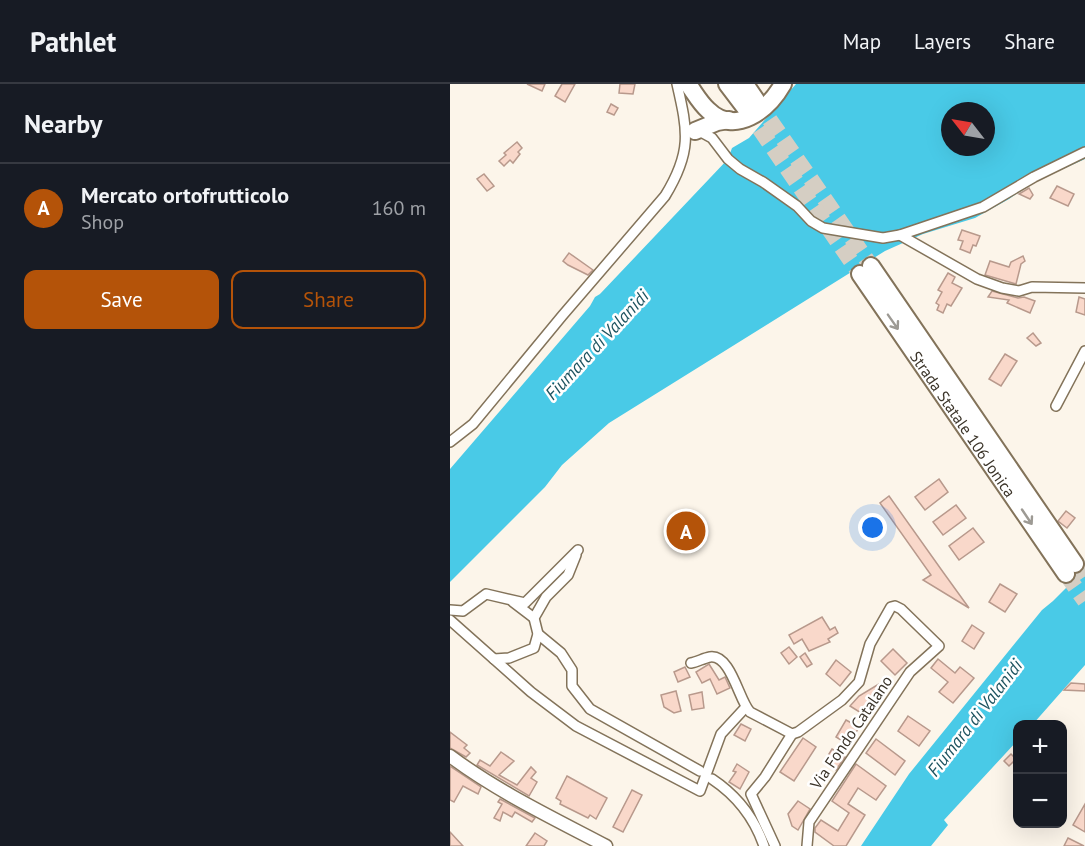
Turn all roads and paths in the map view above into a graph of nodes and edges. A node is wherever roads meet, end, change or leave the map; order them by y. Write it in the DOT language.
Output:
graph roads {
  1 [pos="677,84"];
  2 [pos="687,84"];
  3 [pos="783,84"];
  4 [pos="732,85"];
  5 [pos="751,104"];
  6 [pos="729,120"];
  7 [pos="691,131"];
  8 [pos="1085,152"];
  9 [pos="904,238"];
  10 [pos="866,270"];
  11 [pos="1085,288"];
  12 [pos="1085,351"];
  13 [pos="1056,406"];
  14 [pos="450,442"];
  15 [pos="1070,569"];
  16 [pos="511,601"];
  17 [pos="450,610"];
  18 [pos="534,618"];
  19 [pos="450,620"];
  20 [pos="538,634"];
  21 [pos="494,659"];
  22 [pos="692,663"];
  23 [pos="746,708"];
  24 [pos="792,734"];
  25 [pos="450,756"];
  26 [pos="700,771"];
  27 [pos="712,779"];
  28 [pos="606,846"];
  29 [pos="764,846"];
  30 [pos="775,846"];
  31 [pos="807,846"];
  1 -- 7 [label="street"];
  2 -- 6 [label="highway"];
  3 -- 6 [label="highway"];
  4 -- 5 [label="highway"];
  6 -- 7 [label="highway"];
  7 -- 9 [label="street"];
  7 -- 14 [label="street"];
  8 -- 9 [label="street"];
  9 -- 11 [label="street"];
  10 -- 15 [label="highway, Strada Statale 106 Jonica"];
  12 -- 13 [label="street"];
  16 -- 17 [label="street"];
  16 -- 18 [label="street"];
  16 -- 18 [label="street"];
  18 -- 20 [label="street"];
  19 -- 21 [label="street"];
  20 -- 21 [label="street"];
  20 -- 26 [label="street"];
  21 -- 23 [label="street"];
  22 -- 23 [label="street"];
  23 -- 24 [label="street"];
  24 -- 30 [label="street"];
  24 -- 31 [label="street, Via Fondo Catalano"];
  25 -- 28 [label="street"];
  27 -- 29 [label="street"];
}
